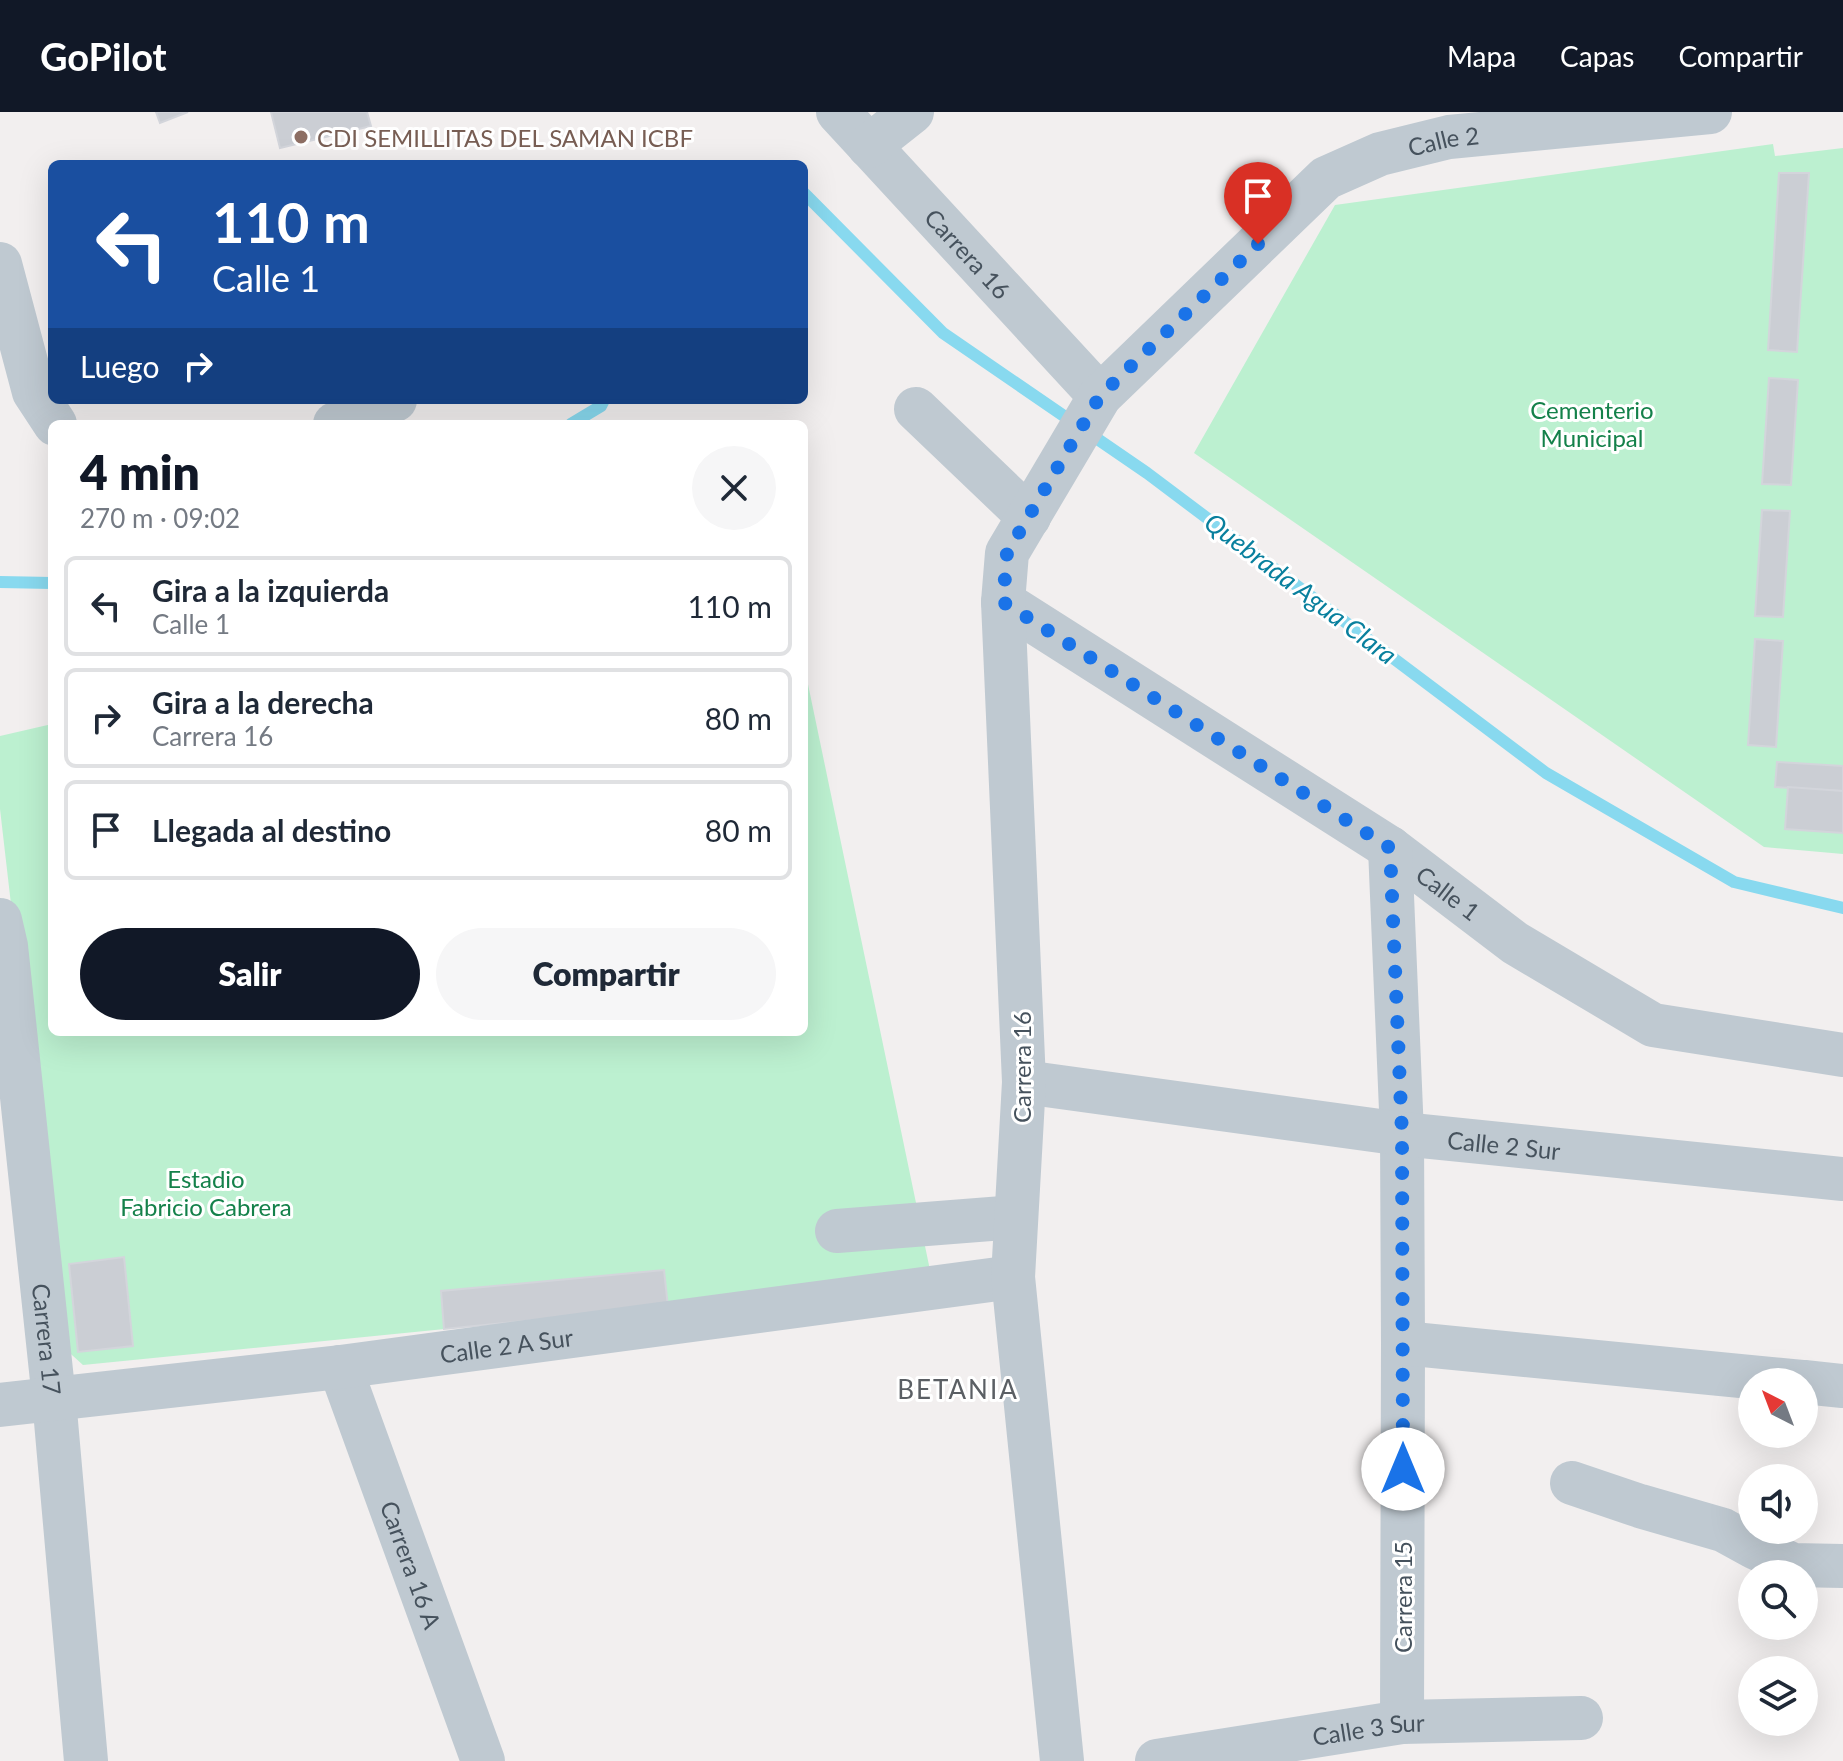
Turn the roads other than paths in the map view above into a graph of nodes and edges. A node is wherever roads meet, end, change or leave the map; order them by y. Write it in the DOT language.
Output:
graph roads {
  1 [pos="838,112"];
  2 [pos="912,112"];
  3 [pos="1710,112"];
  4 [pos="869,146"];
  5 [pos="1326,178"];
  6 [pos="0,264"];
  7 [pos="385,404"];
  8 [pos="1094,406"];
  9 [pos="916,409"];
  10 [pos="52,420"];
  11 [pos="345,420"];
  12 [pos="1029,517"];
  13 [pos="1003,602"];
  14 [pos="1390,848"];
  15 [pos="2,938"];
  16 [pos="1843,1055"];
  17 [pos="1024,1082"];
  18 [pos="1402,1134"];
  19 [pos="1843,1179"];
  20 [pos="1016,1217"];
  21 [pos="837,1231"];
  22 [pos="1013,1277"];
  23 [pos="1403,1343"];
  24 [pos="340,1367"];
  25 [pos="1738,1376"];
  26 [pos="1818,1384"];
  27 [pos="1843,1386"];
  28 [pos="54,1399"];
  29 [pos="0,1405"];
  30 [pos="1572,1483"];
  31 [pos="1843,1566"];
  32 [pos="1581,1718"];
  33 [pos="1402,1722"];
  34 [pos="86,1761"];
  35 [pos="483,1761"];
  36 [pos="1062,1761"];
  37 [pos="1157,1761"];
  1 -- 4 [label="street, Carrera 16"];
  2 -- 4 [label="street"];
  3 -- 5 [label="street, Calle 2"];
  4 -- 8 [label="street, Carrera 16"];
  5 -- 8 [label="street, Carrera 16"];
  6 -- 10 [label="street"];
  7 -- 11 [label="street"];
  8 -- 12 [label="street, Carrera 16"];
  9 -- 12 [label="street"];
  12 -- 13 [label="street, Carrera 16"];
  13 -- 14 [label="street, Calle 1"];
  13 -- 17 [label="street, Carrera 16"];
  14 -- 16 [label="street, Calle 1"];
  14 -- 18 [label="street, Carrera 15"];
  15 -- 28 [label="street, Carrera 17"];
  17 -- 18 [label="street, Calle 2 Sur"];
  17 -- 20 [label="street, Carrera 16"];
  18 -- 19 [label="street, Calle 2 Sur"];
  18 -- 23 [label="street, Carrera 15"];
  20 -- 21 [label="street"];
  20 -- 22 [label="street, Carrera 16"];
  22 -- 24 [label="street, Calle 2 A Sur"];
  22 -- 36 [label="street, Carrera 16"];
  23 -- 25 [label="street"];
  23 -- 33 [label="street, Carrera 15"];
  24 -- 28 [label="street, Calle 2 A Sur"];
  24 -- 35 [label="street, Carrera 16 A"];
  26 -- 27 [label="street"];
  28 -- 29 [label="street, Calle 2 A Sur"];
  28 -- 34 [label="street, Carrera 17"];
  30 -- 31 [label="street"];
  32 -- 33 [label="street, Calle 3 Sur"];
  33 -- 37 [label="street, Calle 3 Sur"];
}
